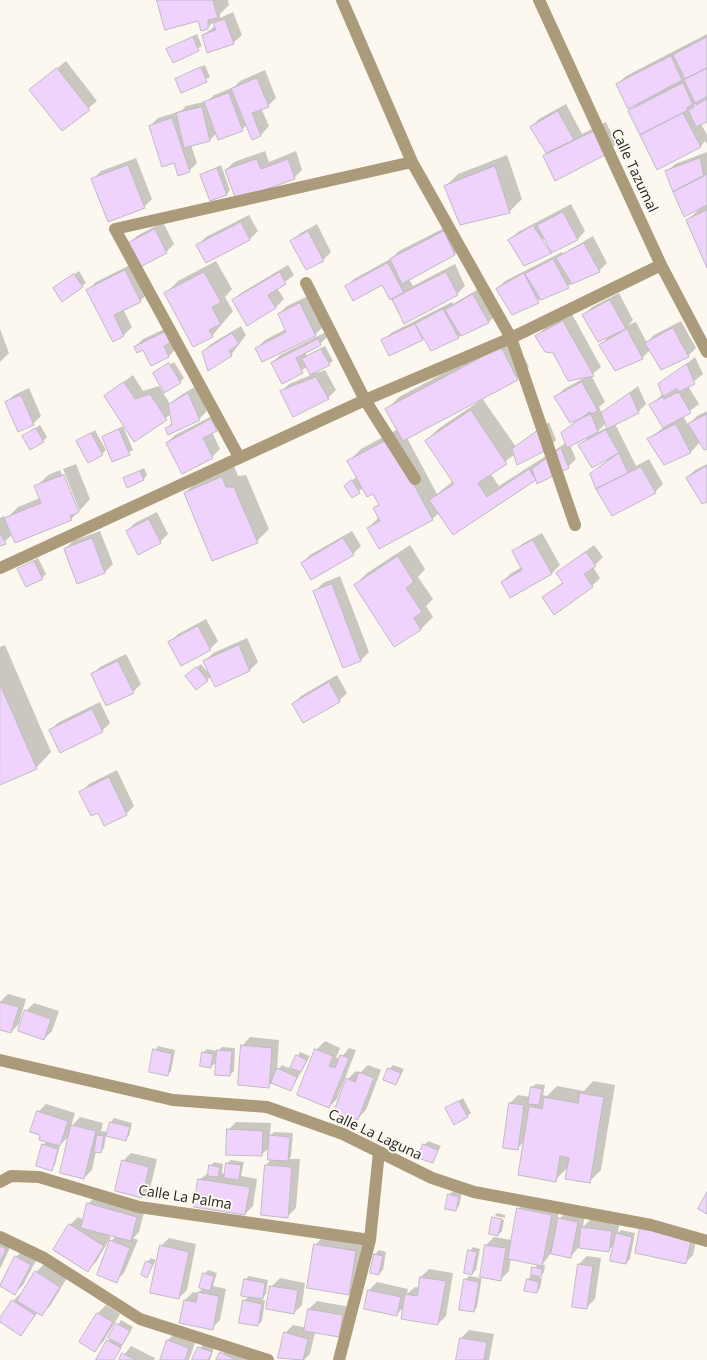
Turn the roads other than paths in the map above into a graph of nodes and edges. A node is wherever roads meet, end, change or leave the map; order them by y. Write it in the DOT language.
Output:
graph roads {
  1 [pos="342,0"];
  2 [pos="539,0"];
  3 [pos="412,162"];
  4 [pos="662,265"];
  5 [pos="306,282"];
  6 [pos="511,338"];
  7 [pos="707,352"];
  8 [pos="365,400"];
  9 [pos="239,456"];
  10 [pos="416,479"];
  11 [pos="575,525"];
  12 [pos="0,568"];
  13 [pos="0,1060"];
  14 [pos="380,1152"];
  15 [pos="0,1182"];
  16 [pos="0,1237"];
  17 [pos="370,1240"];
  18 [pos="707,1241"];
  19 [pos="268,1360"];
  20 [pos="339,1360"];
  1 -- 3 [label="street"];
  2 -- 4 [label="street, Calle Tazumal"];
  3 -- 6 [label="street"];
  3 -- 9 [label="street"];
  4 -- 6 [label="street"];
  4 -- 7 [label="street, Calle Tazumal"];
  5 -- 8 [label="street"];
  6 -- 8 [label="street"];
  6 -- 11 [label="street"];
  8 -- 9 [label="street"];
  8 -- 10 [label="street"];
  9 -- 12 [label="street"];
  13 -- 14 [label="street, Calle La Laguna"];
  14 -- 17 [label="street"];
  14 -- 18 [label="street, Calle La Laguna"];
  15 -- 17 [label="street, Calle La Palma"];
  16 -- 19 [label="street"];
  17 -- 20 [label="street"];
}
